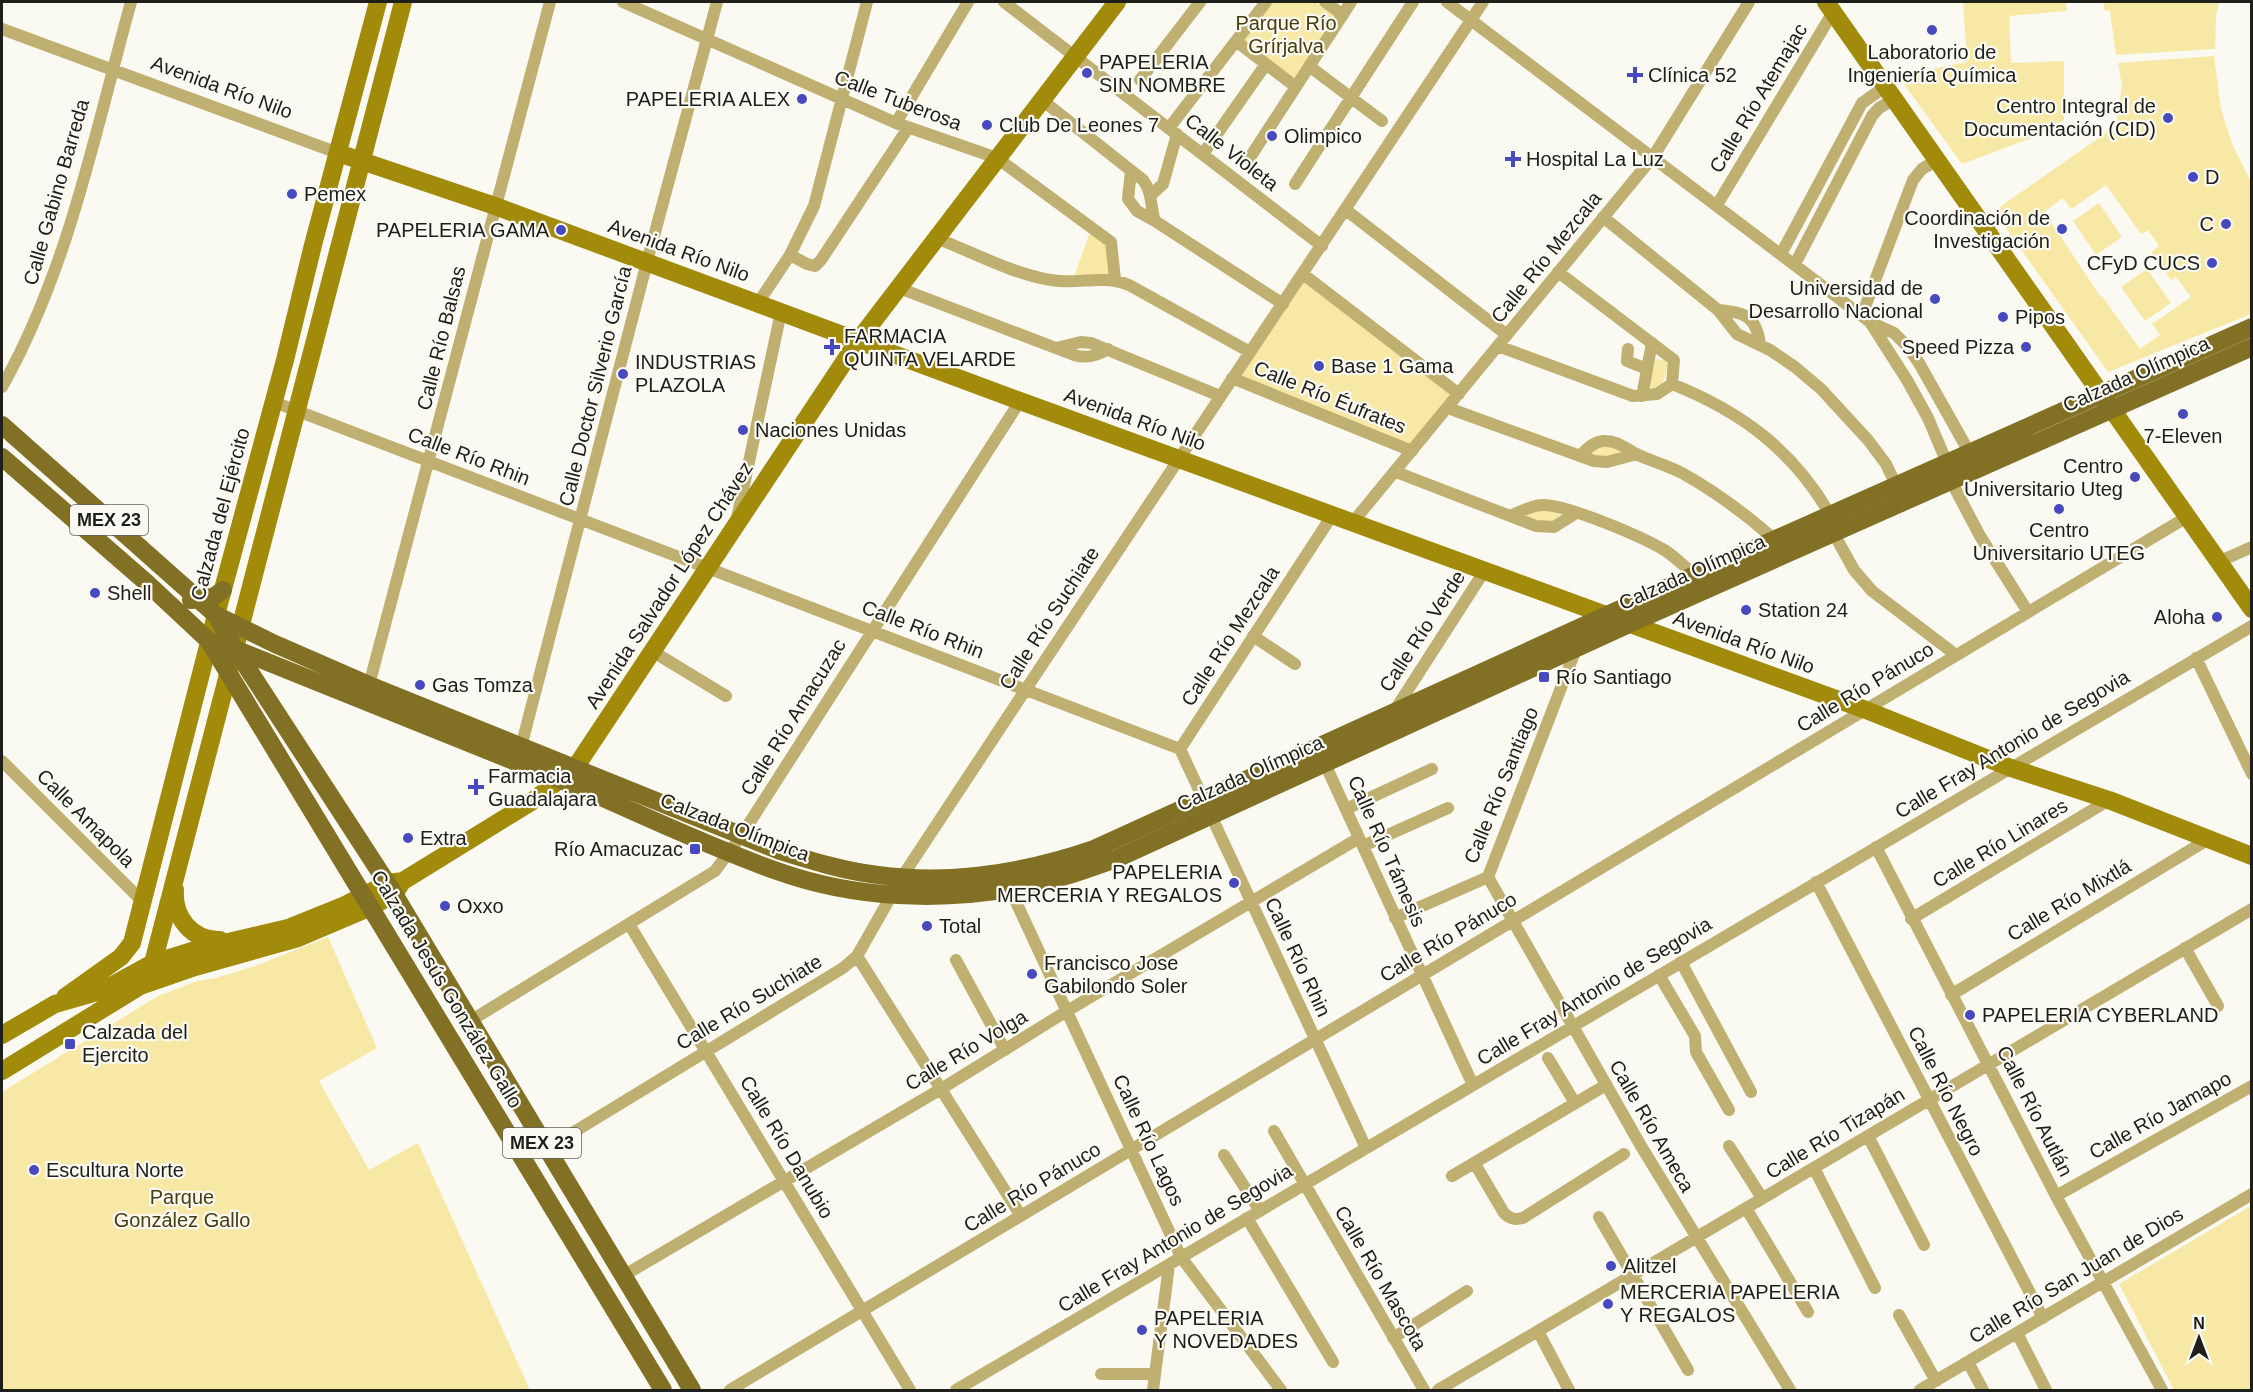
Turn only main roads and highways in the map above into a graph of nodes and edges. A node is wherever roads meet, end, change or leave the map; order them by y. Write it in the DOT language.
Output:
graph roads {
  1 [pos="378,2"];
  2 [pos="403,2"];
  3 [pos="1117,2"];
  4 [pos="1829,7"];
  5 [pos="338,153"];
  6 [pos="363,160"];
  7 [pos="2252,327"];
  8 [pos="858,341"];
  9 [pos="2252,347"];
  10 [pos="2106,402"];
  11 [pos="2,425"];
  12 [pos="2,457"];
  13 [pos="1974,461"];
  14 [pos="1833,525"];
  15 [pos="223,590"];
  16 [pos="163,598"];
  17 [pos="200,600"];
  18 [pos="2252,609"];
  19 [pos="216,615"];
  20 [pos="1607,615"];
  21 [pos="1629,624"];
  22 [pos="240,627"];
  23 [pos="209,641"];
  24 [pos="235,649"];
  25 [pos="228,672"];
  26 [pos="568,774"];
  27 [pos="1207,807"];
  28 [pos="2252,856"];
  29 [pos="180,858"];
  30 [pos="395,886"];
  31 [pos="367,901"];
  32 [pos="243,939"];
  33 [pos="153,963"];
  34 [pos="140,986"];
  35 [pos="55,1005"];
  36 [pos="3,1031"];
  37 [pos="2,1071"];
  38 [pos="663,1390"];
  39 [pos="692,1390"];
  1 -- 5 [label="main road, Calzada del Ejército"];
  2 -- 6 [label="main road"];
  3 -- 8 [label="main road, Avenida Salvador López Chávez"];
  4 -- 10 [label="main road"];
  5 -- 6 [label="main road, Avenida Río Nilo"];
  5 -- 15 [label="main road, Calzada del Ejército"];
  6 -- 8 [label="main road, Avenida Río Nilo"];
  6 -- 22 [label="main road"];
  7 -- 10 [label="main road, Calzada Olímpica"];
  8 -- 20 [label="main road, Avenida Río Nilo"];
  8 -- 26 [label="main road, Avenida Salvador López Chávez"];
  9 -- 10 [label="main road, Calzada Olímpica"];
  10 -- 13 [label="main road, Calzada Olímpica"];
  10 -- 18 [label="main road"];
  11 -- 17 [label="main road, MEX 23"];
  12 -- 16 [label="main road, MEX 23"];
  13 -- 14 [label="main road, Calzada Olímpica"];
  13 -- 14 [label="main road, Calzada Olímpica"];
  14 -- 20 [label="main road, Calzada Olímpica"];
  14 -- 21 [label="main road, Calzada Olímpica"];
  15 -- 17 [label="main road"];
  15 -- 19 [label="main road, Calzada del Ejército"];
  16 -- 17 [label="main road"];
  16 -- 23 [label="main road, MEX 23"];
  17 -- 19 [label="main road, MEX 23"];
  19 -- 22 [label="main road, Calzada Olímpica"];
  19 -- 23 [label="main road, Calzada del Ejército"];
  19 -- 24 [label="main road, MEX 23"];
  20 -- 21 [label="main road, Avenida Río Nilo"];
  20 -- 27 [label="main road, Calzada Olímpica"];
  21 -- 27 [label="main road, Calzada Olímpica"];
  21 -- 28 [label="main road, Avenida Río Nilo"];
  22 -- 24 [label="main road"];
  22 -- 26 [label="main road, Calzada Olímpica"];
  23 -- 24 [label="main road, Calzada Olímpica"];
  23 -- 25 [label="main road, MEX 23"];
  23 -- 35 [label="main road, Calzada del Ejército"];
  24 -- 25 [label="main road"];
  24 -- 26 [label="main road, Calzada Olímpica"];
  24 -- 30 [label="main road, Calzada Jesús González Gallo / MEX 23"];
  25 -- 29 [label="main road"];
  25 -- 31 [label="main road, Calzada Jesús González Gallo / MEX 23"];
  26 -- 27 [label="main road, Calzada Olímpica"];
  26 -- 27 [label="main road, Calzada Olímpica"];
  26 -- 30 [label="main road, Avenida Salvador López Chávez"];
  29 -- 32 [label="main road"];
  29 -- 33 [label="main road"];
  30 -- 31 [label="main road, Avenida Salvador López Chávez"];
  30 -- 39 [label="main road, Calzada Jesús González Gallo / MEX 23"];
  31 -- 32 [label="main road, Avenida Salvador López Chávez"];
  31 -- 34 [label="main road, Avenida Salvador López Chávez"];
  31 -- 38 [label="main road, Calzada Jesús González Gallo / MEX 23"];
  32 -- 33 [label="main road, Avenida Salvador López Chávez"];
  33 -- 34 [label="main road"];
  33 -- 35 [label="main road, Avenida Salvador López Chávez"];
  34 -- 37 [label="main road, Avenida Salvador López Chávez"];
  35 -- 36 [label="main road, Avenida Salvador López Chávez"];
}
